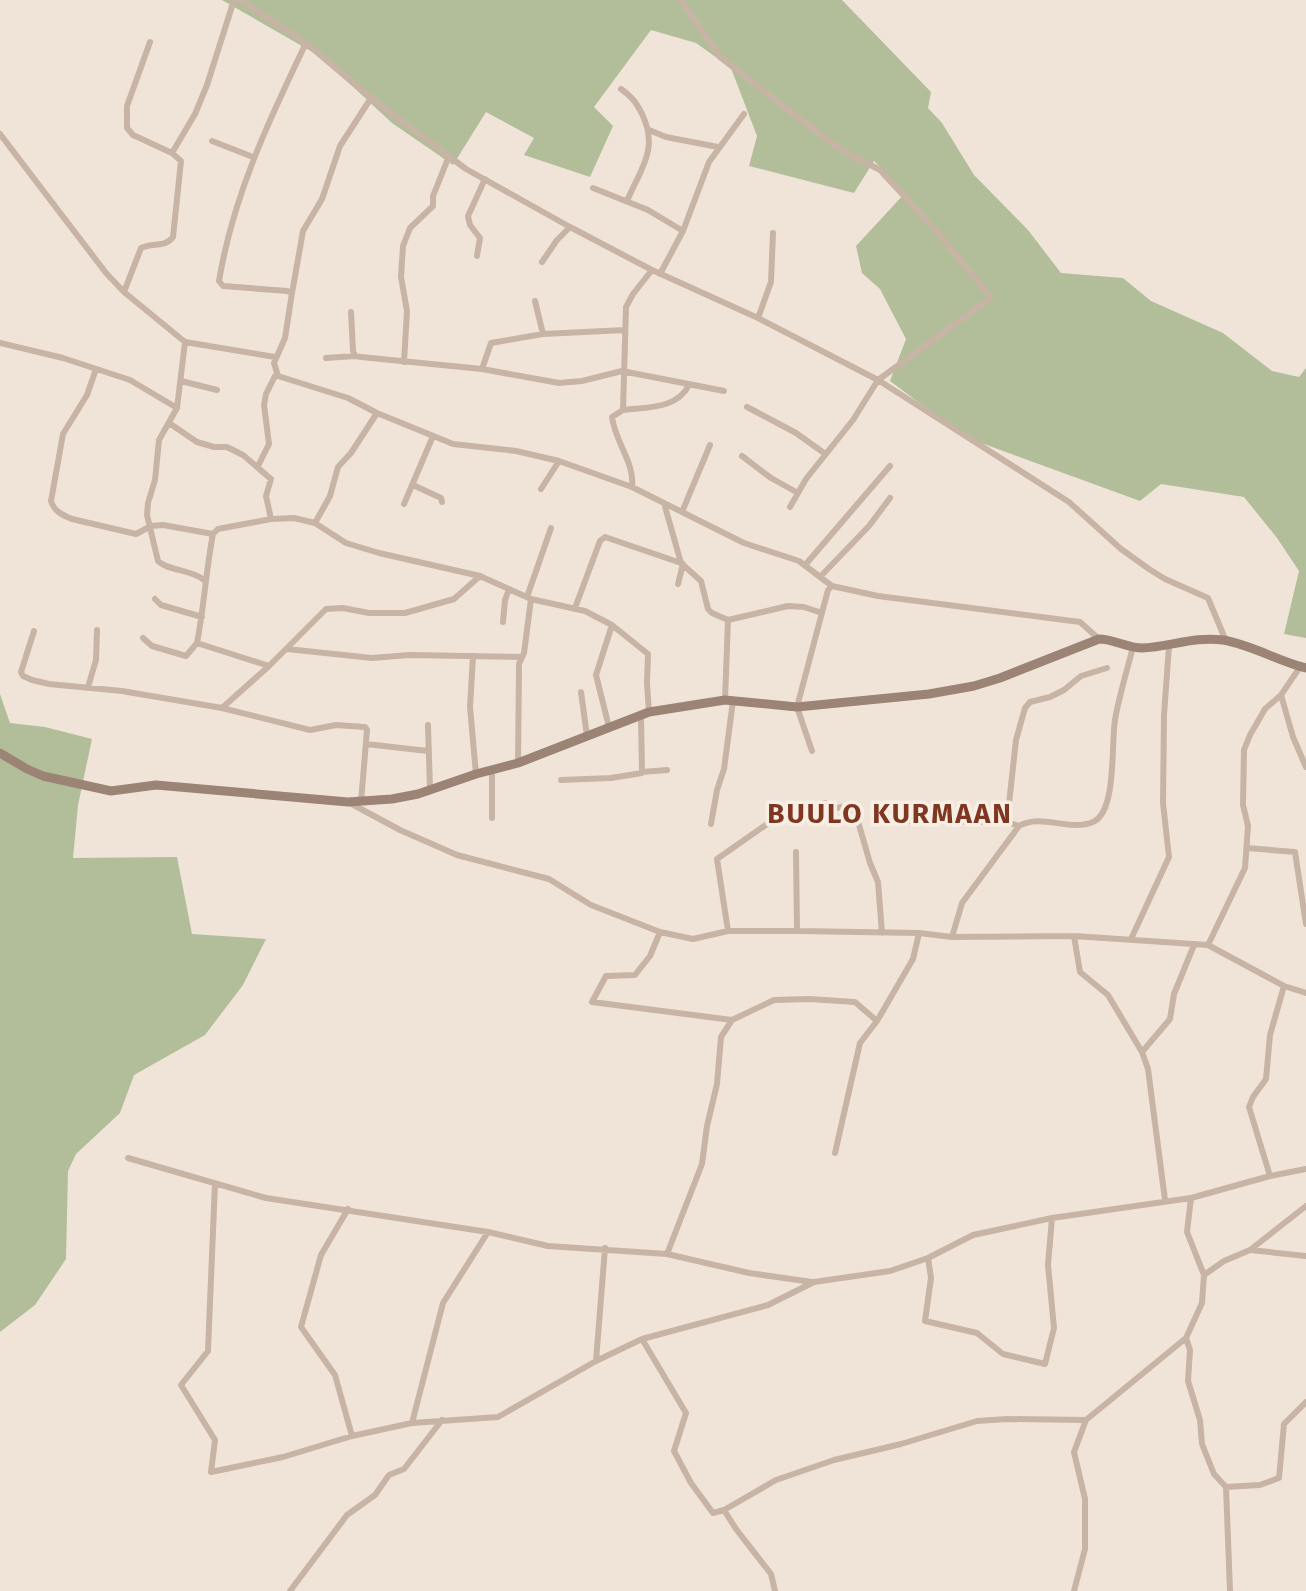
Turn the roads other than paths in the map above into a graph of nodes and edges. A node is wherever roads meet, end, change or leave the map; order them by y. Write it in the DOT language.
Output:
graph roads {
  1 [pos="234,0"];
  2 [pos="240,0"];
  3 [pos="681,0"];
  4 [pos="150,42"];
  5 [pos="306,43"];
  6 [pos="621,89"];
  7 [pos="371,98"];
  8 [pos="744,114"];
  9 [pos="649,130"];
  10 [pos="0,134"];
  11 [pos="212,141"];
  12 [pos="718,147"];
  13 [pos="173,153"];
  14 [pos="449,156"];
  15 [pos="253,158"];
  16 [pos="485,179"];
  17 [pos="593,188"];
  18 [pos="627,201"];
  19 [pos="570,227"];
  20 [pos="683,231"];
  21 [pos="774,233"];
  22 [pos="477,256"];
  23 [pos="541,262"];
  24 [pos="652,270"];
  25 [pos="660,274"];
  26 [pos="124,292"];
  27 [pos="292,293"];
  28 [pos="535,301"];
  29 [pos="351,312"];
  30 [pos="758,318"];
  31 [pos="625,330"];
  32 [pos="543,334"];
  33 [pos="0,342"];
  34 [pos="185,342"];
  35 [pos="355,356"];
  36 [pos="275,357"];
  37 [pos="326,358"];
  38 [pos="404,362"];
  39 [pos="96,369"];
  40 [pos="482,369"];
  41 [pos="622,371"];
  42 [pos="278,376"];
  43 [pos="878,380"];
  44 [pos="181,381"];
  45 [pos="689,385"];
  46 [pos="217,390"];
  47 [pos="724,391"];
  48 [pos="747,407"];
  49 [pos="177,408"];
  50 [pos="623,410"];
  51 [pos="377,413"];
  52 [pos="169,424"];
  53 [pos="433,436"];
  54 [pos="710,445"];
  55 [pos="824,453"];
  56 [pos="741,456"];
  57 [pos="559,461"];
  58 [pos="258,466"];
  59 [pos="890,466"];
  60 [pos="413,485"];
  61 [pos="632,487"];
  62 [pos="541,489"];
  63 [pos="797,494"];
  64 [pos="890,498"];
  65 [pos="442,502"];
  66 [pos="664,503"];
  67 [pos="404,504"];
  68 [pos="790,507"];
  69 [pos="682,512"];
  70 [pos="271,519"];
  71 [pos="315,523"];
  72 [pos="150,526"];
  73 [pos="551,528"];
  74 [pos="213,534"];
  75 [pos="682,564"];
  76 [pos="806,564"];
  77 [pos="480,576"];
  78 [pos="821,576"];
  79 [pos="204,580"];
  80 [pos="678,584"];
  81 [pos="832,586"];
  82 [pos="509,589"];
  83 [pos="529,598"];
  84 [pos="155,599"];
  85 [pos="575,608"];
  86 [pos="822,613"];
  87 [pos="202,617"];
  88 [pos="728,620"];
  89 [pos="503,621"];
  90 [pos="612,625"];
  91 [pos="97,630"];
  92 [pos="34,631"];
  93 [pos="143,638"];
  94 [pos="1099,639"];
  95 [pos="1226,641"];
  96 [pos="197,643"];
  97 [pos="1169,646"];
  98 [pos="1133,647"];
  99 [pos="287,649"];
  100 [pos="473,656"];
  101 [pos="523,657"];
  102 [pos="270,666"];
  103 [pos="1303,667"];
  104 [pos="1107,668"];
  105 [pos="88,687"];
  106 [pos="581,692"];
  107 [pos="1281,695"];
  108 [pos="729,701"];
  109 [pos="797,707"];
  110 [pos="222,708"];
  111 [pos="645,713"];
  112 [pos="428,725"];
  113 [pos="608,727"];
  114 [pos="587,736"];
  115 [pos="366,744"];
  116 [pos="428,751"];
  117 [pos="812,751"];
  118 [pos="0,753"];
  119 [pos="518,763"];
  120 [pos="1306,766"];
  121 [pos="492,769"];
  122 [pos="667,770"];
  123 [pos="642,772"];
  124 [pos="476,774"];
  125 [pos="561,780"];
  126 [pos="430,790"];
  127 [pos="348,802"];
  128 [pos="361,802"];
  129 [pos="825,803"];
  130 [pos="492,818"];
  131 [pos="801,819"];
  132 [pos="893,821"];
  133 [pos="1007,822"];
  134 [pos="711,824"];
  135 [pos="1019,826"];
  136 [pos="1247,848"];
  137 [pos="796,852"];
  138 [pos="1306,924"];
  139 [pos="797,931"];
  140 [pos="660,932"];
  141 [pos="728,932"];
  142 [pos="882,933"];
  143 [pos="919,933"];
  144 [pos="1074,936"];
  145 [pos="953,937"];
  146 [pos="1131,939"];
  147 [pos="1194,945"];
  148 [pos="1208,945"];
  149 [pos="1284,986"];
  150 [pos="1306,993"];
  151 [pos="732,1020"];
  152 [pos="877,1021"];
  153 [pos="1142,1052"];
  154 [pos="835,1153"];
  155 [pos="128,1158"];
  156 [pos="1306,1170"];
  157 [pos="1270,1176"];
  158 [pos="215,1183"];
  159 [pos="1191,1198"];
  160 [pos="1166,1200"];
  161 [pos="1306,1206"];
  162 [pos="348,1209"];
  163 [pos="1052,1218"];
  164 [pos="488,1232"];
  165 [pos="605,1248"];
  166 [pos="1250,1250"];
  167 [pos="667,1254"];
  168 [pos="1306,1256"];
  169 [pos="928,1258"];
  170 [pos="1204,1275"];
  171 [pos="814,1282"];
  172 [pos="1186,1338"];
  173 [pos="642,1339"];
  174 [pos="596,1361"];
  175 [pos="1306,1402"];
  176 [pos="442,1420"];
  177 [pos="1086,1420"];
  178 [pos="412,1423"];
  179 [pos="352,1436"];
  180 [pos="1227,1487"];
  181 [pos="724,1510"];
  182 [pos="290,1591"];
  183 [pos="775,1591"];
  184 [pos="1074,1591"];
  185 [pos="1230,1591"];
  1 -- 13 [label="street"];
  2 -- 5 [label="street"];
  3 -- 43 [label="street"];
  4 -- 13 [label="street"];
  5 -- 7 [label="street"];
  5 -- 15 [label="street"];
  6 -- 9 [label="street"];
  7 -- 14 [label="street"];
  7 -- 27 [label="street"];
  8 -- 12 [label="street"];
  9 -- 12 [label="street"];
  9 -- 18 [label="street"];
  10 -- 26 [label="street"];
  11 -- 15 [label="street"];
  12 -- 20 [label="street"];
  13 -- 26 [label="street"];
  14 -- 16 [label="street"];
  14 -- 38 [label="street"];
  15 -- 27 [label="street"];
  16 -- 19 [label="street"];
  16 -- 22 [label="street"];
  17 -- 18 [label="street"];
  18 -- 20 [label="street"];
  19 -- 23 [label="street"];
  19 -- 24 [label="street"];
  20 -- 25 [label="street"];
  21 -- 30 [label="street"];
  24 -- 25 [label="street"];
  24 -- 31 [label="street"];
  25 -- 30 [label="street"];
  26 -- 34 [label="street"];
  27 -- 36 [label="street"];
  28 -- 32 [label="street"];
  29 -- 35 [label="street"];
  30 -- 43 [label="street"];
  31 -- 32 [label="street"];
  31 -- 41 [label="street"];
  32 -- 40 [label="street"];
  33 -- 39 [label="street"];
  34 -- 36 [label="street"];
  34 -- 44 [label="street"];
  35 -- 37 [label="street"];
  35 -- 38 [label="street"];
  36 -- 42 [label="street"];
  38 -- 40 [label="street"];
  39 -- 49 [label="street"];
  39 -- 72 [label="street"];
  40 -- 41 [label="street"];
  41 -- 45 [label="street"];
  41 -- 50 [label="street"];
  42 -- 51 [label="street"];
  42 -- 58 [label="street"];
  43 -- 55 [label="street"];
  43 -- 95 [label="street"];
  44 -- 46 [label="street"];
  44 -- 49 [label="street"];
  45 -- 47 [label="street"];
  45 -- 50 [label="street"];
  48 -- 55 [label="street"];
  49 -- 52 [label="street"];
  50 -- 61 [label="street"];
  51 -- 53 [label="street"];
  51 -- 71 [label="street"];
  52 -- 58 [label="street"];
  52 -- 72 [label="street"];
  53 -- 57 [label="street"];
  53 -- 60 [label="street"];
  54 -- 69 [label="street"];
  55 -- 63 [label="street"];
  56 -- 63 [label="street"];
  57 -- 61 [label="street"];
  57 -- 62 [label="street"];
  58 -- 70 [label="street"];
  59 -- 76 [label="street"];
  60 -- 65 [label="street"];
  60 -- 67 [label="street"];
  61 -- 66 [label="street"];
  63 -- 68 [label="street"];
  64 -- 78 [label="street"];
  66 -- 69 [label="street"];
  66 -- 75 [label="street"];
  69 -- 76 [label="street"];
  70 -- 71 [label="street"];
  70 -- 74 [label="street"];
  71 -- 77 [label="street"];
  72 -- 74 [label="street"];
  72 -- 79 [label="street"];
  73 -- 83 [label="street"];
  74 -- 79 [label="street"];
  75 -- 80 [label="street"];
  75 -- 85 [label="street"];
  75 -- 88 [label="street"];
  76 -- 78 [label="street"];
  77 -- 82 [label="street"];
  77 -- 99 [label="street"];
  78 -- 81 [label="street"];
  79 -- 87 [label="street"];
  81 -- 86 [label="street"];
  81 -- 94 [label="street"];
  82 -- 83 [label="street"];
  82 -- 89 [label="street"];
  83 -- 85 [label="street"];
  83 -- 101 [label="street"];
  84 -- 87 [label="street"];
  85 -- 90 [label="street"];
  86 -- 88 [label="street"];
  86 -- 109 [label="street"];
  87 -- 96 [label="street"];
  88 -- 108 [label="street"];
  90 -- 111 [label="street"];
  90 -- 113 [label="street"];
  91 -- 105 [label="street"];
  92 -- 105 [label="street"];
  93 -- 96 [label="street"];
  94 -- 98 [label="main road"];
  94 -- 109 [label="main road"];
  95 -- 97 [label="main road"];
  95 -- 103 [label="main road"];
  96 -- 102 [label="street"];
  97 -- 98 [label="main road"];
  97 -- 146 [label="street"];
  98 -- 135 [label="street"];
  99 -- 100 [label="street"];
  99 -- 102 [label="street"];
  100 -- 101 [label="street"];
  100 -- 124 [label="street"];
  101 -- 119 [label="street"];
  102 -- 110 [label="street"];
  103 -- 107 [label="street"];
  104 -- 133 [label="street"];
  105 -- 110 [label="street"];
  106 -- 114 [label="street"];
  107 -- 120 [label="street"];
  107 -- 136 [label="street"];
  108 -- 109 [label="main road"];
  108 -- 111 [label="main road"];
  108 -- 134 [label="street"];
  109 -- 117 [label="street"];
  110 -- 115 [label="street"];
  111 -- 113 [label="main road"];
  111 -- 123 [label="street"];
  112 -- 116 [label="street"];
  113 -- 114 [label="main road"];
  114 -- 119 [label="main road"];
  115 -- 116 [label="street"];
  115 -- 128 [label="street"];
  116 -- 126 [label="street"];
  118 -- 127 [label="main road"];
  119 -- 121 [label="main road"];
  121 -- 124 [label="main road"];
  121 -- 130 [label="street"];
  122 -- 123 [label="street"];
  123 -- 125 [label="street"];
  124 -- 126 [label="main road"];
  126 -- 128 [label="main road"];
  127 -- 128 [label="main road"];
  127 -- 140 [label="street"];
  129 -- 141 [label="street"];
  131 -- 142 [label="street"];
  132 -- 133 [label="street"];
  133 -- 135 [label="street"];
  135 -- 145 [label="street"];
  136 -- 138 [label="street"];
  136 -- 148 [label="street"];
  137 -- 139 [label="street"];
  139 -- 141 [label="street"];
  139 -- 142 [label="street"];
  140 -- 141 [label="street"];
  140 -- 151 [label="street"];
  142 -- 143 [label="street"];
  143 -- 145 [label="street"];
  143 -- 152 [label="street"];
  144 -- 145 [label="street"];
  144 -- 146 [label="street"];
  144 -- 153 [label="street"];
  146 -- 147 [label="street"];
  147 -- 148 [label="street"];
  147 -- 153 [label="street"];
  148 -- 149 [label="street"];
  149 -- 150 [label="street"];
  149 -- 157 [label="street"];
  151 -- 152 [label="street"];
  151 -- 167 [label="street"];
  152 -- 154 [label="street"];
  153 -- 160 [label="street"];
  155 -- 158 [label="street"];
  156 -- 157 [label="street"];
  157 -- 159 [label="street"];
  158 -- 162 [label="street"];
  158 -- 179 [label="street"];
  159 -- 160 [label="street"];
  159 -- 170 [label="street"];
  160 -- 163 [label="street"];
  161 -- 166 [label="street"];
  162 -- 164 [label="street"];
  162 -- 179 [label="street"];
  163 -- 169 [label="street"];
  163 -- 169 [label="street"];
  164 -- 165 [label="street"];
  164 -- 178 [label="street"];
  165 -- 167 [label="street"];
  165 -- 174 [label="street"];
  166 -- 168 [label="street"];
  166 -- 170 [label="street"];
  167 -- 171 [label="street"];
  169 -- 171 [label="street"];
  170 -- 172 [label="street"];
  171 -- 173 [label="street"];
  172 -- 177 [label="street"];
  172 -- 180 [label="street"];
  173 -- 174 [label="street"];
  173 -- 181 [label="street"];
  174 -- 176 [label="street"];
  175 -- 180 [label="street"];
  176 -- 178 [label="street"];
  176 -- 182 [label="street"];
  177 -- 181 [label="street"];
  177 -- 184 [label="street"];
  178 -- 179 [label="street"];
  180 -- 185 [label="street"];
  181 -- 183 [label="street"];
}
